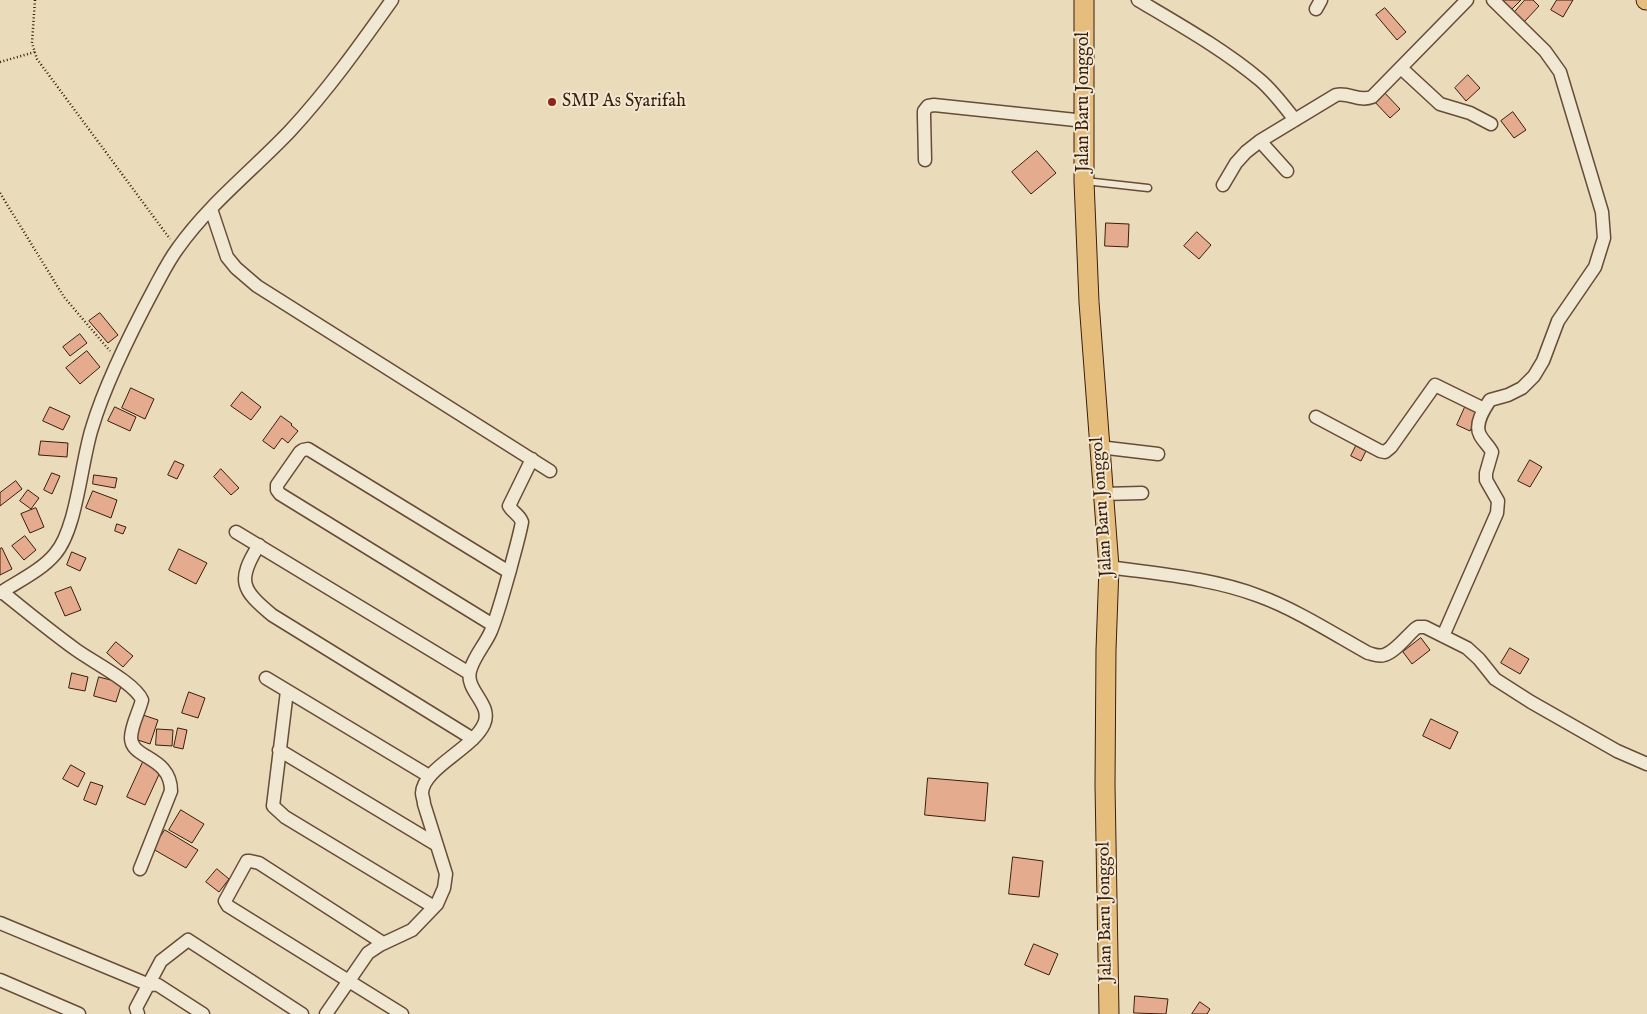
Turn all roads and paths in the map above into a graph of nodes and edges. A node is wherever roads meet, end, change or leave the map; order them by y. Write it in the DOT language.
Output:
graph roads {
  1 [pos="35,0"];
  2 [pos="392,0"];
  3 [pos="1084,0"];
  4 [pos="1138,0"];
  5 [pos="1467,0"];
  6 [pos="1493,0"];
  7 [pos="35,52"];
  8 [pos="0,62"];
  9 [pos="1401,68"];
  10 [pos="1295,120"];
  11 [pos="1085,121"];
  12 [pos="1491,124"];
  13 [pos="1260,141"];
  14 [pos="925,160"];
  15 [pos="1287,171"];
  16 [pos="1084,181"];
  17 [pos="1223,185"];
  18 [pos="1148,188"];
  19 [pos="0,193"];
  20 [pos="212,210"];
  21 [pos="177,250"];
  22 [pos="119,362"];
  23 [pos="1484,409"];
  24 [pos="1316,418"];
  25 [pos="1099,447"];
  26 [pos="1158,454"];
  27 [pos="532,460"];
  28 [pos="550,471"];
  29 [pos="1142,493"];
  30 [pos="1103,494"];
  31 [pos="236,532"];
  32 [pos="258,545"];
  33 [pos="1109,567"];
  34 [pos="509,572"];
  35 [pos="1,593"];
  36 [pos="493,625"];
  37 [pos="1443,636"];
  38 [pos="469,673"];
  39 [pos="266,678"];
  40 [pos="287,691"];
  41 [pos="473,739"];
  42 [pos="279,750"];
  43 [pos="1647,764"];
  44 [pos="429,776"];
  45 [pos="437,845"];
  46 [pos="140,869"];
  47 [pos="434,907"];
  48 [pos="0,923"];
  49 [pos="383,943"];
  50 [pos="0,980"];
  51 [pos="347,981"];
  52 [pos="147,984"];
  53 [pos="79,1014"];
  54 [pos="138,1014"];
  55 [pos="202,1014"];
  56 [pos="302,1014"];
  57 [pos="326,1014"];
  58 [pos="402,1014"];
  59 [pos="1109,1014"];
  1 -- 7 [label="path"];
  2 -- 20 [label="street"];
  3 -- 11 [label="main road, Jalan Baru Jonggol"];
  4 -- 10 [label="street"];
  5 -- 9 [label="street"];
  6 -- 23 [label="street"];
  7 -- 8 [label="path"];
  7 -- 21 [label="path"];
  9 -- 10 [label="street"];
  9 -- 12 [label="street"];
  10 -- 13 [label="street"];
  11 -- 14 [label="street"];
  11 -- 16 [label="main road, Jalan Baru Jonggol"];
  13 -- 15 [label="street"];
  13 -- 17 [label="street"];
  16 -- 18 [label="lane"];
  16 -- 25 [label="main road, Jalan Baru Jonggol"];
  19 -- 22 [label="path"];
  20 -- 21 [label="street"];
  20 -- 27 [label="street"];
  21 -- 22 [label="street"];
  22 -- 35 [label="street"];
  23 -- 24 [label="street"];
  23 -- 37 [label="street"];
  25 -- 26 [label="street"];
  25 -- 30 [label="main road, Jalan Baru Jonggol"];
  27 -- 28 [label="street"];
  27 -- 34 [label="street"];
  29 -- 30 [label="street"];
  30 -- 33 [label="main road, Jalan Baru Jonggol"];
  31 -- 32 [label="street"];
  32 -- 38 [label="street"];
  32 -- 41 [label="street"];
  33 -- 37 [label="street"];
  33 -- 59 [label="main road, Jalan Baru Jonggol"];
  34 -- 36 [label="street"];
  34 -- 36 [label="street"];
  35 -- 46 [label="street"];
  36 -- 38 [label="street"];
  37 -- 43 [label="street"];
  38 -- 41 [label="street"];
  39 -- 40 [label="street"];
  40 -- 42 [label="street"];
  40 -- 44 [label="street"];
  41 -- 44 [label="street"];
  42 -- 45 [label="street"];
  42 -- 47 [label="street"];
  44 -- 45 [label="street"];
  45 -- 47 [label="street"];
  47 -- 49 [label="street"];
  48 -- 52 [label="street"];
  49 -- 51 [label="street"];
  49 -- 51 [label="street"];
  50 -- 53 [label="street"];
  51 -- 57 [label="street"];
  51 -- 58 [label="street"];
  52 -- 54 [label="street"];
  52 -- 55 [label="street"];
  52 -- 56 [label="street"];
}
